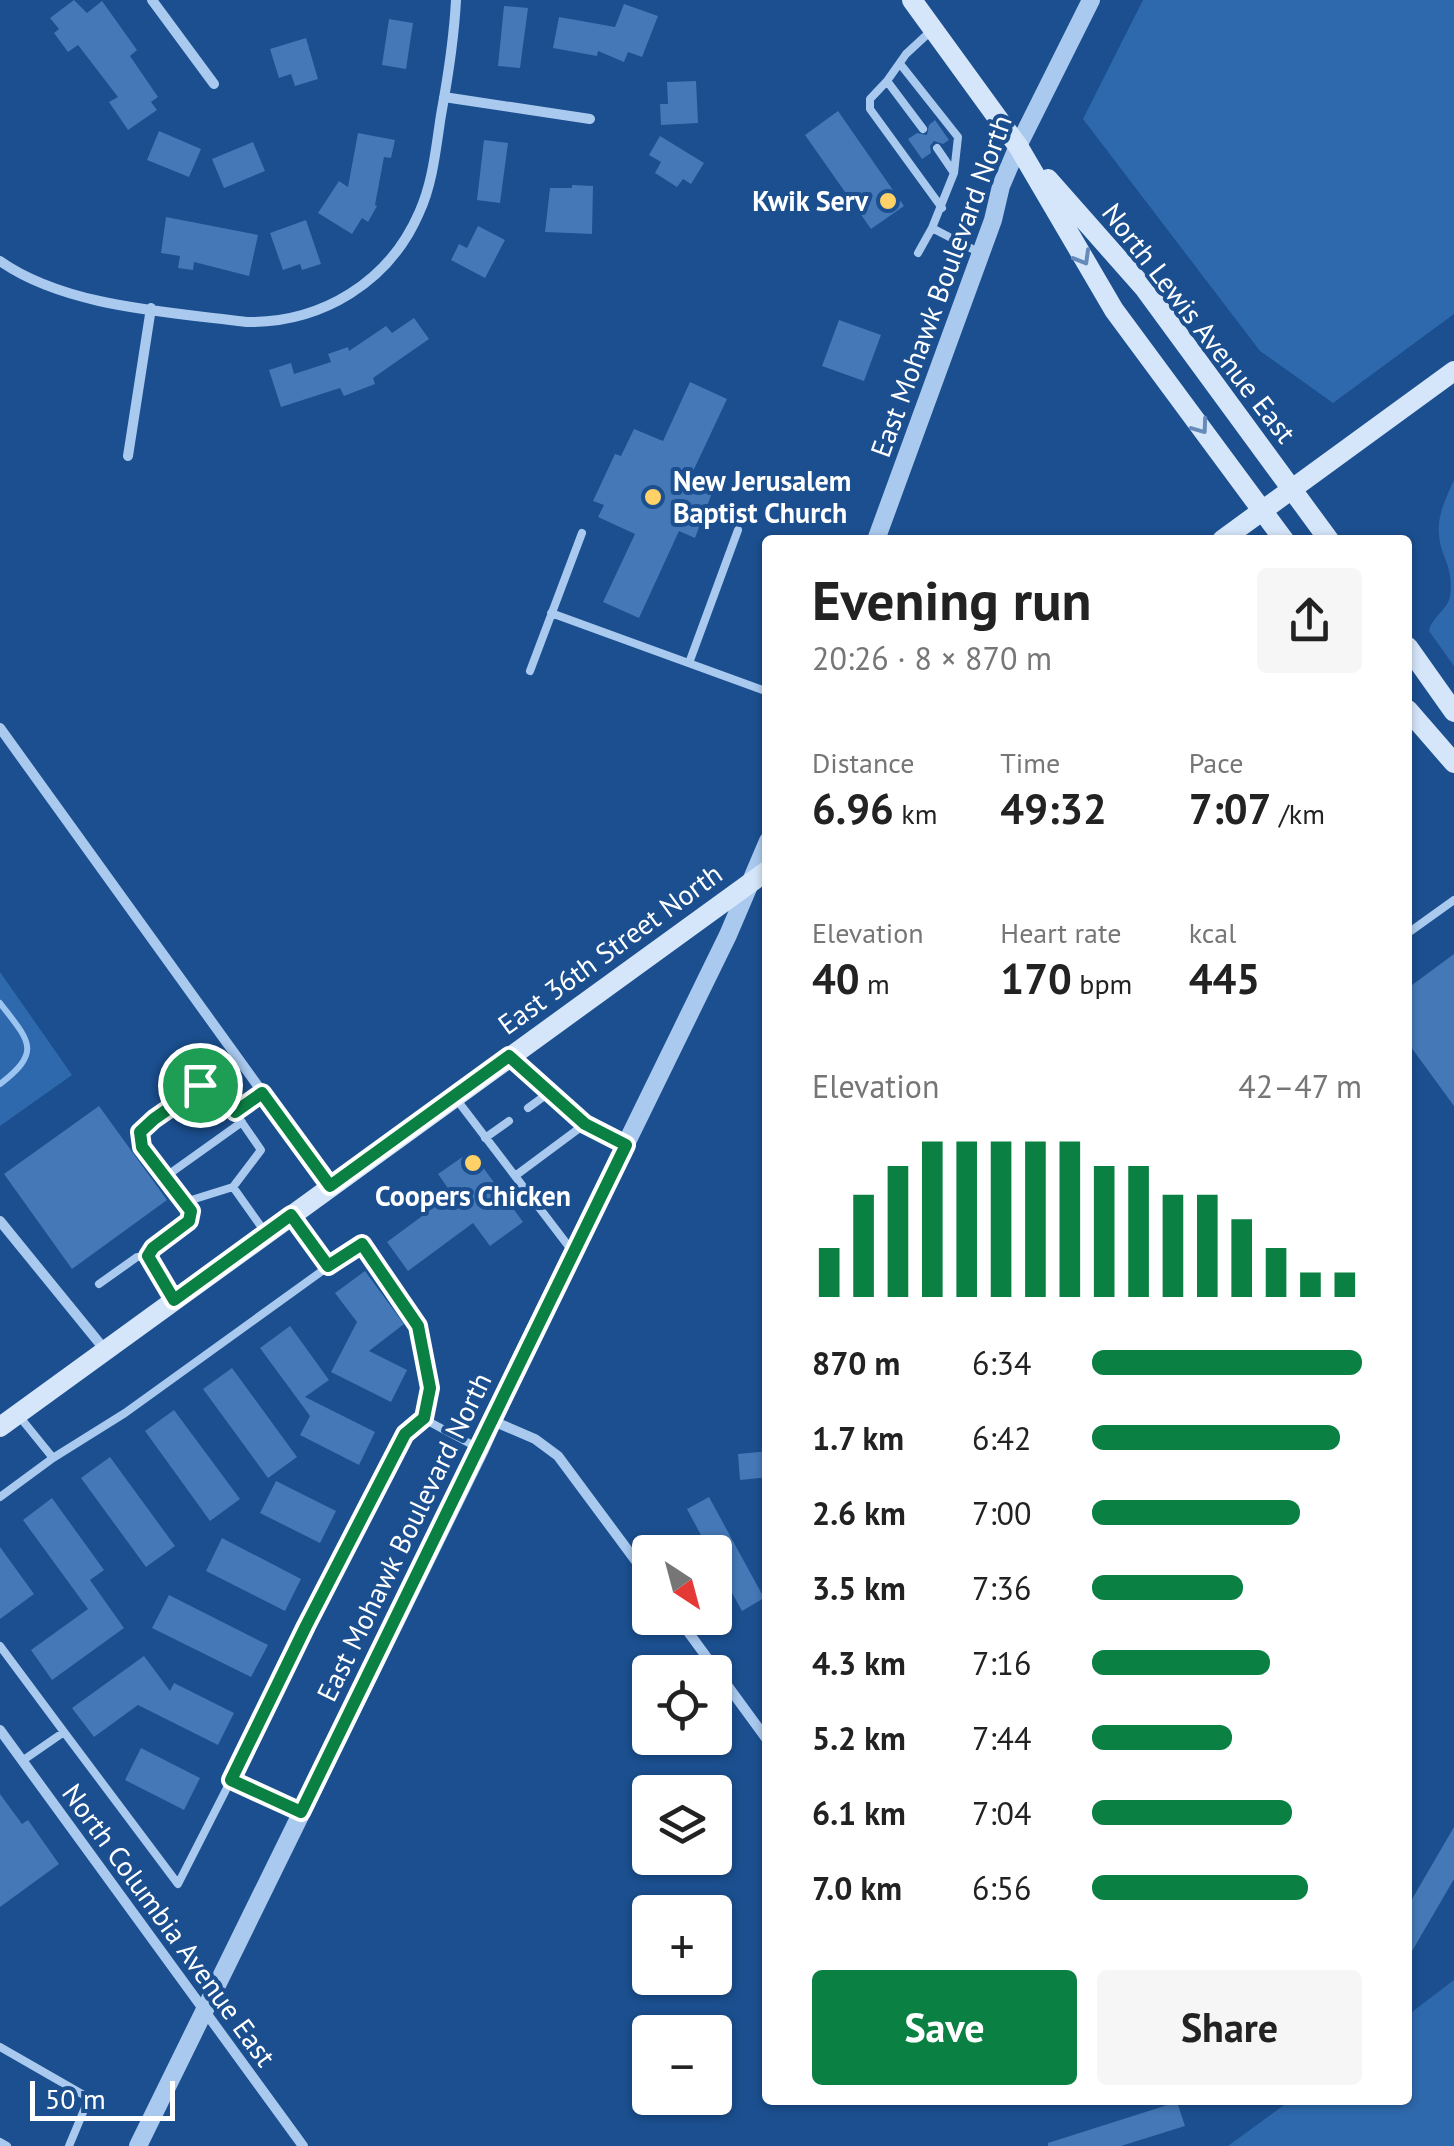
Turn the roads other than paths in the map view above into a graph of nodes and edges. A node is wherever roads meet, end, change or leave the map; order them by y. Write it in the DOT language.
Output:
graph roads {
  1 [pos="152,0"];
  2 [pos="456,0"];
  3 [pos="912,0"];
  4 [pos="1091,0"];
  5 [pos="934,29"];
  6 [pos="900,65"];
  7 [pos="887,82"];
  8 [pos="214,84"];
  9 [pos="444,97"];
  10 [pos="590,119"];
  11 [pos="923,129"];
  12 [pos="1018,146"];
  13 [pos="937,148"];
  14 [pos="954,173"];
  15 [pos="942,208"];
  16 [pos="932,228"];
  17 [pos="980,253"];
  18 [pos="918,254"];
  19 [pos="0,261"];
  20 [pos="151,308"];
  21 [pos="1454,371"];
  22 [pos="128,456"];
  23 [pos="1293,489"];
  24 [pos="1263,511"];
  25 [pos="738,530"];
  26 [pos="582,533"];
  27 [pos="878,535"];
  28 [pos="1229,535"];
  29 [pos="1280,535"];
  30 [pos="1326,535"];
  31 [pos="551,614"];
  32 [pos="1412,653"];
  33 [pos="689,663"];
  34 [pos="530,671"];
  35 [pos="762,690"];
  36 [pos="1454,712"];
  37 [pos="1412,721"];
  38 [pos="0,728"];
  39 [pos="1454,762"];
  40 [pos="760,875"];
  41 [pos="1454,900"];
  42 [pos="1412,930"];
  43 [pos="509,1056"];
  44 [pos="550,1092"];
  45 [pos="262,1093"];
  46 [pos="454,1096"];
  47 [pos="528,1108"];
  48 [pos="235,1112"];
  49 [pos="242,1122"];
  50 [pos="509,1122"];
  51 [pos="585,1124"];
  52 [pos="486,1138"];
  53 [pos="626,1145"];
  54 [pos="515,1176"];
  55 [pos="165,1177"];
  56 [pos="233,1186"];
  57 [pos="330,1186"];
  58 [pos="185,1202"];
  59 [pos="291,1215"];
  60 [pos="0,1220"];
  61 [pos="266,1233"];
  62 [pos="574,1252"];
  63 [pos="148,1256"];
  64 [pos="328,1266"];
  65 [pos="99,1284"];
  66 [pos="174,1300"];
  67 [pos="105,1350"];
  68 [pos="18,1414"];
  69 [pos="424,1418"];
  70 [pos="493,1421"];
  71 [pos="0,1427"];
  72 [pos="480,1449"];
  73 [pos="54,1458"];
  74 [pos="0,1497"];
  75 [pos="632,1556"];
  76 [pos="690,1635"];
  77 [pos="0,1646"];
  78 [pos="0,1730"];
  79 [pos="64,1732"];
  80 [pos="762,1733"];
  81 [pos="22,1761"];
  82 [pos="231,1780"];
  83 [pos="301,1812"];
  84 [pos="204,2012"];
  85 [pos="0,2047"];
  86 [pos="0,2142"];
  87 [pos="8,2146"];
  88 [pos="70,2146"];
  89 [pos="138,2146"];
  90 [pos="303,2146"];
  1 -- 8 [label="street"];
  2 -- 9 [label="street"];
  3 -- 5 [label="main road, North Lewis Avenue East"];
  4 -- 12 [label="street, East Mohawk Boulevard North"];
  5 -- 6 [label="lane"];
  5 -- 12 [label="main road, North Lewis Avenue East"];
  6 -- 7 [label="lane"];
  6 -- 14 [label="lane"];
  7 -- 11 [label="lane"];
  7 -- 15 [label="lane"];
  9 -- 10 [label="street"];
  9 -- 20 [label="street"];
  12 -- 17 [label="street, East Mohawk Boulevard North"];
  12 -- 23 [label="main road, North Lewis Avenue East"];
  12 -- 24 [label="main road, North Lewis Avenue East, one-way"];
  13 -- 14 [label="lane"];
  14 -- 15 [label="lane"];
  15 -- 16 [label="lane"];
  16 -- 17 [label="lane"];
  16 -- 18 [label="lane"];
  17 -- 27 [label="street, East Mohawk Boulevard North"];
  19 -- 20 [label="street"];
  20 -- 22 [label="street"];
  21 -- 23 [label="main road"];
  23 -- 24 [label="main road"];
  23 -- 30 [label="main road, North Lewis Avenue East"];
  24 -- 28 [label="main road"];
  24 -- 29 [label="main road, North Lewis Avenue East"];
  25 -- 33 [label="lane"];
  26 -- 31 [label="lane"];
  31 -- 33 [label="lane"];
  31 -- 34 [label="lane"];
  32 -- 36 [label="main road"];
  33 -- 35 [label="lane"];
  37 -- 39 [label="main road"];
  38 -- 45 [label="street"];
  40 -- 43 [label="main road, East 36th Street North"];
  40 -- 53 [label="street, East Mohawk Boulevard North"];
  41 -- 42 [label="lane"];
  43 -- 44 [label="lane"];
  43 -- 46 [label="main road, East 36th Street North"];
  44 -- 47 [label="lane"];
  44 -- 51 [label="lane"];
  45 -- 48 [label="lane"];
  45 -- 57 [label="street"];
  46 -- 52 [label="lane"];
  46 -- 57 [label="main road, East 36th Street North"];
  48 -- 49 [label="lane"];
  48 -- 55 [label="lane"];
  49 -- 55 [label="lane"];
  49 -- 56 [label="lane"];
  50 -- 52 [label="lane"];
  51 -- 53 [label="lane"];
  51 -- 54 [label="lane"];
  52 -- 54 [label="lane"];
  53 -- 62 [label="street, East Mohawk Boulevard North"];
  54 -- 62 [label="lane"];
  55 -- 58 [label="lane"];
  56 -- 58 [label="lane"];
  56 -- 61 [label="lane"];
  57 -- 59 [label="main road, East 36th Street North"];
  58 -- 63 [label="lane"];
  59 -- 61 [label="main road, East 36th Street North"];
  59 -- 64 [label="lane"];
  60 -- 67 [label="street"];
  61 -- 66 [label="main road, East 36th Street North"];
  62 -- 70 [label="street, East Mohawk Boulevard North"];
  63 -- 65 [label="lane"];
  63 -- 66 [label="lane"];
  64 -- 69 [label="lane"];
  64 -- 73 [label="lane"];
  66 -- 67 [label="main road, East 36th Street North"];
  67 -- 68 [label="main road, East 36th Street North"];
  68 -- 71 [label="main road, East 36th Street North"];
  68 -- 73 [label="lane"];
  69 -- 72 [label="lane"];
  69 -- 82 [label="lane"];
  70 -- 72 [label="street, East Mohawk Boulevard North"];
  70 -- 75 [label="street"];
  72 -- 83 [label="street, East Mohawk Boulevard North"];
  73 -- 74 [label="lane"];
  76 -- 80 [label="street"];
  77 -- 79 [label="lane"];
  78 -- 81 [label="street, North Columbia Avenue East"];
  79 -- 81 [label="lane"];
  79 -- 82 [label="lane"];
  81 -- 84 [label="street, North Columbia Avenue East"];
  82 -- 83 [label="lane"];
  83 -- 84 [label="street, East Mohawk Boulevard North"];
  84 -- 89 [label="street, East Mohawk Boulevard North"];
  84 -- 90 [label="street, North Columbia Avenue East"];
  85 -- 88 [label="lane"];
  86 -- 87 [label="lane"];
}
